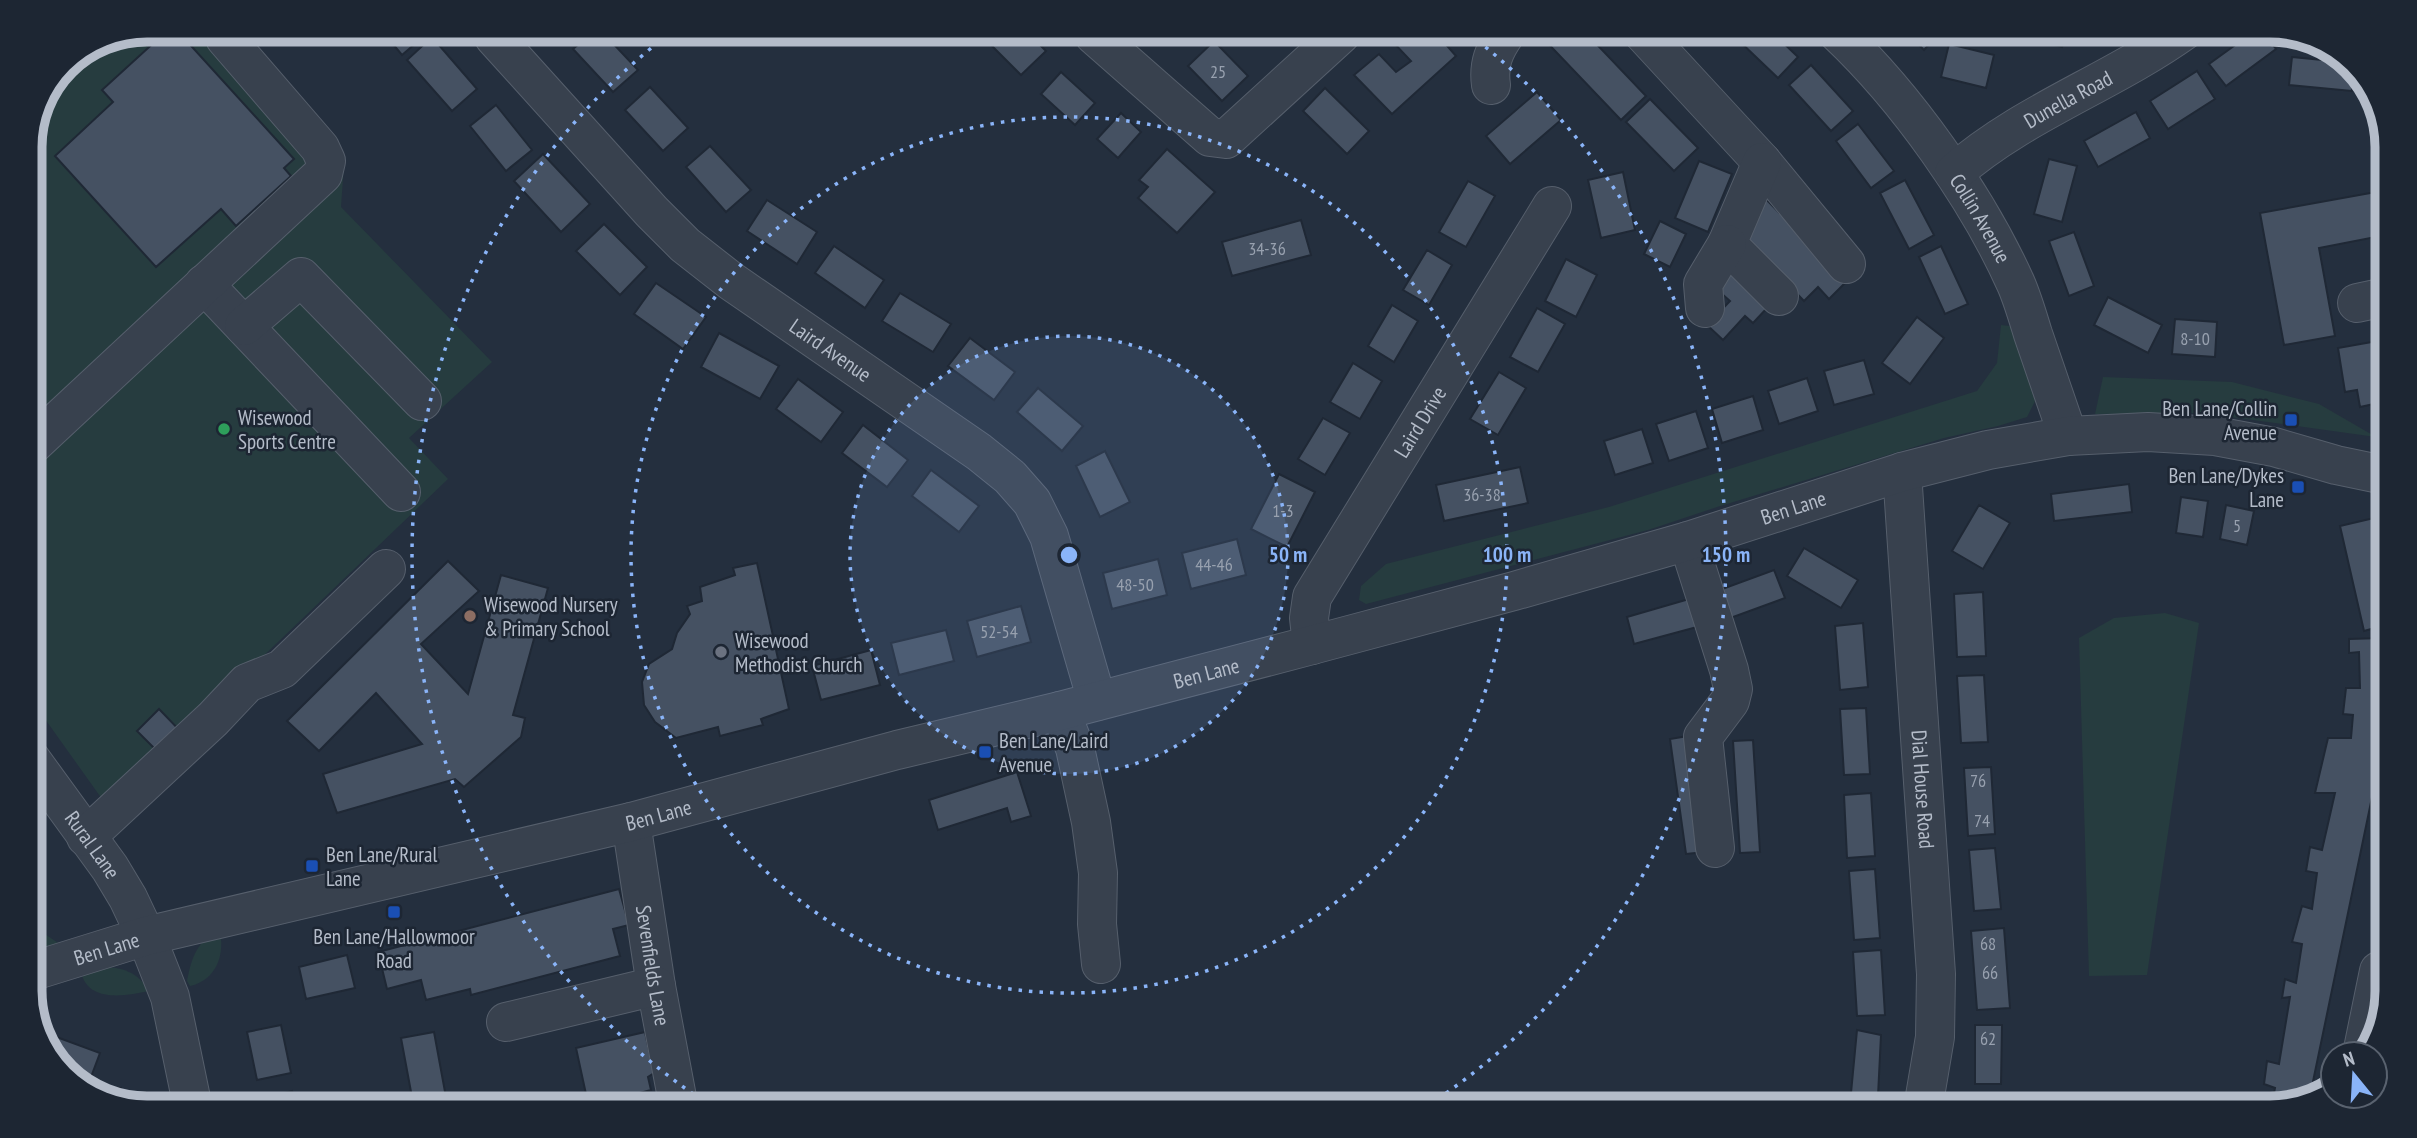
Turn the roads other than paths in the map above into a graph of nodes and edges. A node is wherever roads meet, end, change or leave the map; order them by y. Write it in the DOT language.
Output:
graph roads {
  1 [pos="228,42"];
  2 [pos="499,42"];
  3 [pos="1103,42"];
  4 [pos="1332,42"];
  5 [pos="1500,42"];
  6 [pos="1651,42"];
  7 [pos="1848,42"];
  8 [pos="2164,42"];
  9 [pos="1491,85"];
  10 [pos="1762,162"];
  11 [pos="1954,173"];
  12 [pos="1552,206"];
  13 [pos="1727,244"];
  14 [pos="1846,264"];
  15 [pos="210,278"];
  16 [pos="1779,296"];
  17 [pos="1705,308"];
  18 [pos="244,326"];
  19 [pos="422,401"];
  20 [pos="42,436"];
  21 [pos="2068,436"];
  22 [pos="1902,472"];
  23 [pos="2375,473"];
  24 [pos="401,492"];
  25 [pos="1688,541"];
  26 [pos="386,569"];
  27 [pos="1312,645"];
  28 [pos="1097,701"];
  29 [pos="1060,711"];
  30 [pos="42,775"];
  31 [pos="631,822"];
  32 [pos="86,837"];
  33 [pos="1715,848"];
  34 [pos="146,936"];
  35 [pos="1101,964"];
  36 [pos="42,968"];
  37 [pos="656,986"];
  38 [pos="2375,991"];
  39 [pos="506,1022"];
  40 [pos="2367,1032"];
  41 [pos="191,1096"];
  42 [pos="677,1096"];
  43 [pos="1925,1096"];
  1 -- 15 [label="street"];
  2 -- 28 [label="street, Laird Avenue"];
  3 -- 4 [label="street"];
  5 -- 9 [label="street"];
  6 -- 10 [label="street"];
  7 -- 11 [label="street, Collin Avenue"];
  8 -- 11 [label="street, Dunella Road"];
  10 -- 13 [label="street"];
  10 -- 14 [label="street"];
  11 -- 21 [label="street, Collin Avenue"];
  12 -- 27 [label="street, Laird Drive"];
  13 -- 16 [label="street"];
  13 -- 17 [label="street"];
  15 -- 18 [label="street"];
  15 -- 20 [label="street"];
  18 -- 19 [label="street"];
  18 -- 24 [label="street"];
  21 -- 22 [label="street, Ben Lane"];
  21 -- 23 [label="street, Ben Lane"];
  22 -- 25 [label="street, Ben Lane"];
  22 -- 43 [label="street, Dial House Road"];
  25 -- 27 [label="street, Ben Lane"];
  25 -- 33 [label="street"];
  26 -- 32 [label="street"];
  27 -- 28 [label="street, Ben Lane"];
  28 -- 29 [label="street, Ben Lane"];
  29 -- 31 [label="street, Ben Lane"];
  29 -- 35 [label="street"];
  30 -- 32 [label="street, Rural Lane"];
  31 -- 34 [label="street, Ben Lane"];
  31 -- 37 [label="street, Sevenfields Lane"];
  32 -- 34 [label="street, Rural Lane"];
  34 -- 36 [label="street, Ben Lane"];
  34 -- 41 [label="street, Rural Lane"];
  37 -- 39 [label="street"];
  37 -- 42 [label="street, Sevenfields Lane"];
  38 -- 40 [label="street"];
}
